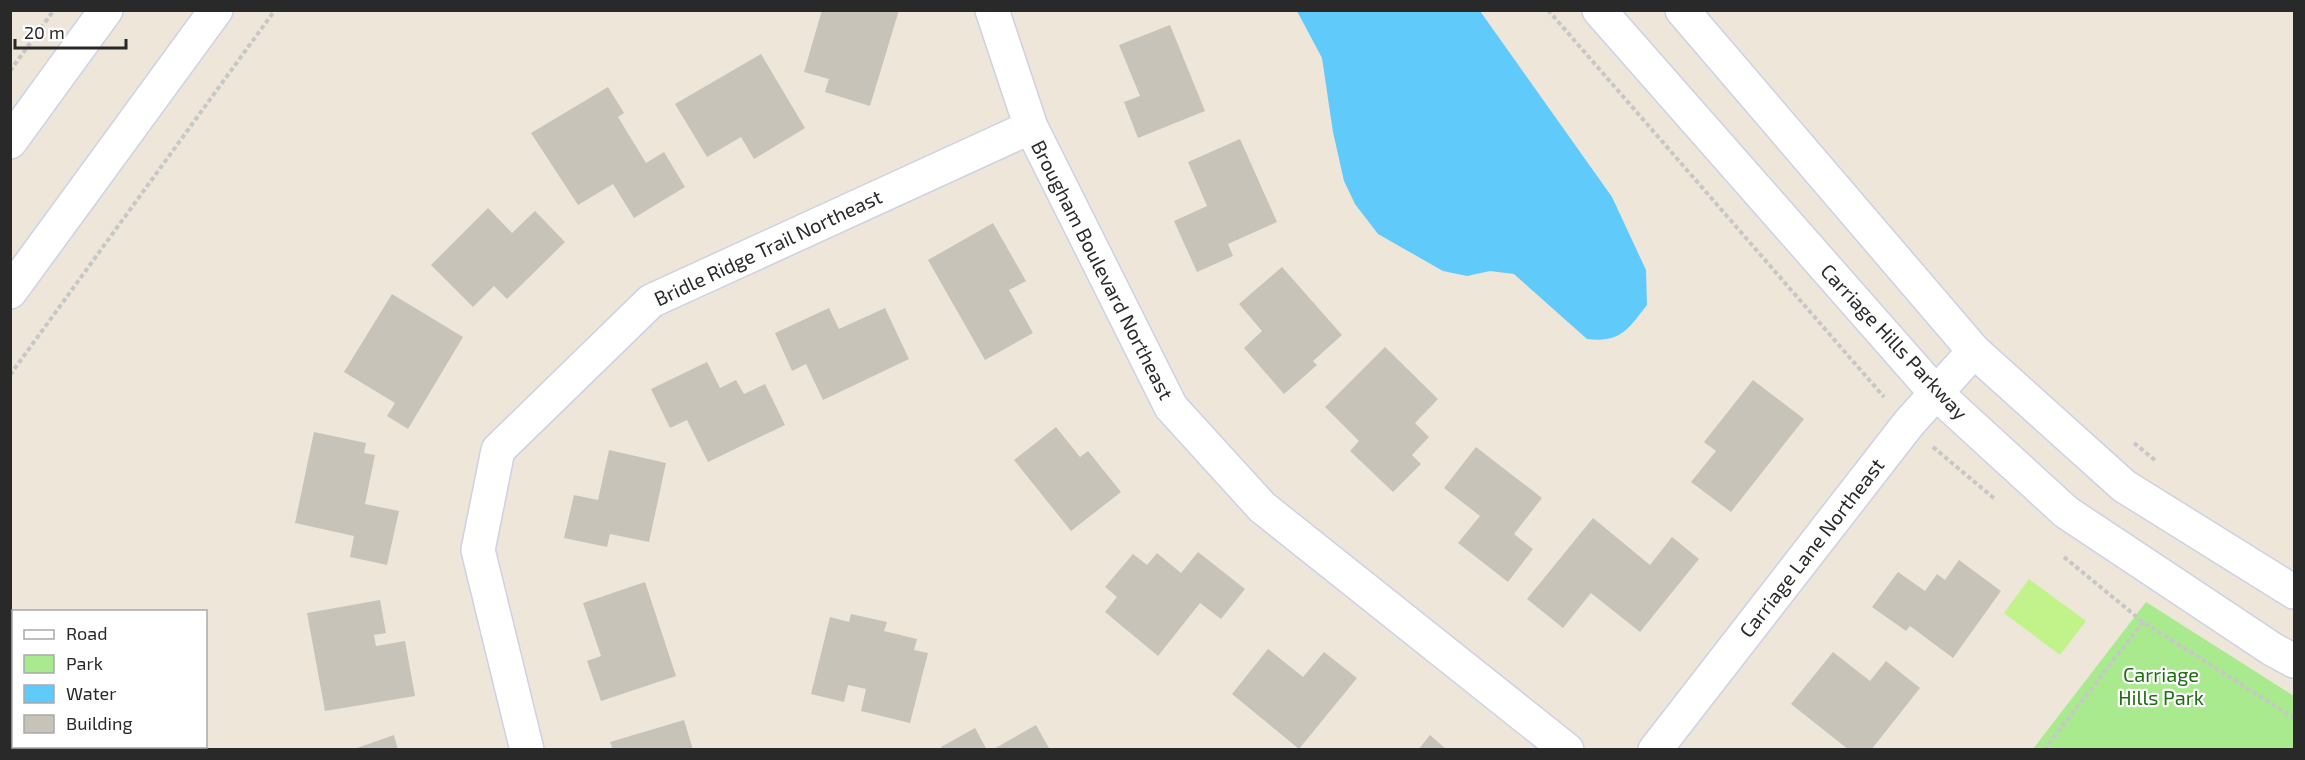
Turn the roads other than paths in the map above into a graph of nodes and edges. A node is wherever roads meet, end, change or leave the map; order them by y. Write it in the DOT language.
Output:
graph roads {
  1 [pos="106,10"];
  2 [pos="216,10"];
  3 [pos="992,10"];
  4 [pos="1599,10"];
  5 [pos="1682,10"];
  6 [pos="1031,127"];
  7 [pos="10,142"];
  8 [pos="10,292"];
  9 [pos="1974,351"];
  10 [pos="1935,392"];
  11 [pos="2295,591"];
  12 [pos="2295,661"];
  13 [pos="527,750"];
  14 [pos="1567,750"];
  15 [pos="1655,750"];
  1 -- 7 [label="street"];
  2 -- 8 [label="street"];
  3 -- 6 [label="street, Brougham Boulevard Northeast"];
  4 -- 10 [label="street, Carriage Hills Parkway"];
  5 -- 9 [label="street"];
  6 -- 13 [label="street, Bridle Ridge Trail Northeast"];
  6 -- 14 [label="street, Brougham Boulevard Northeast"];
  9 -- 10 [label="street, Carriage Lane Northeast"];
  9 -- 11 [label="street"];
  10 -- 12 [label="street, Carriage Hills Parkway"];
  10 -- 15 [label="street, Carriage Lane Northeast"];
}
